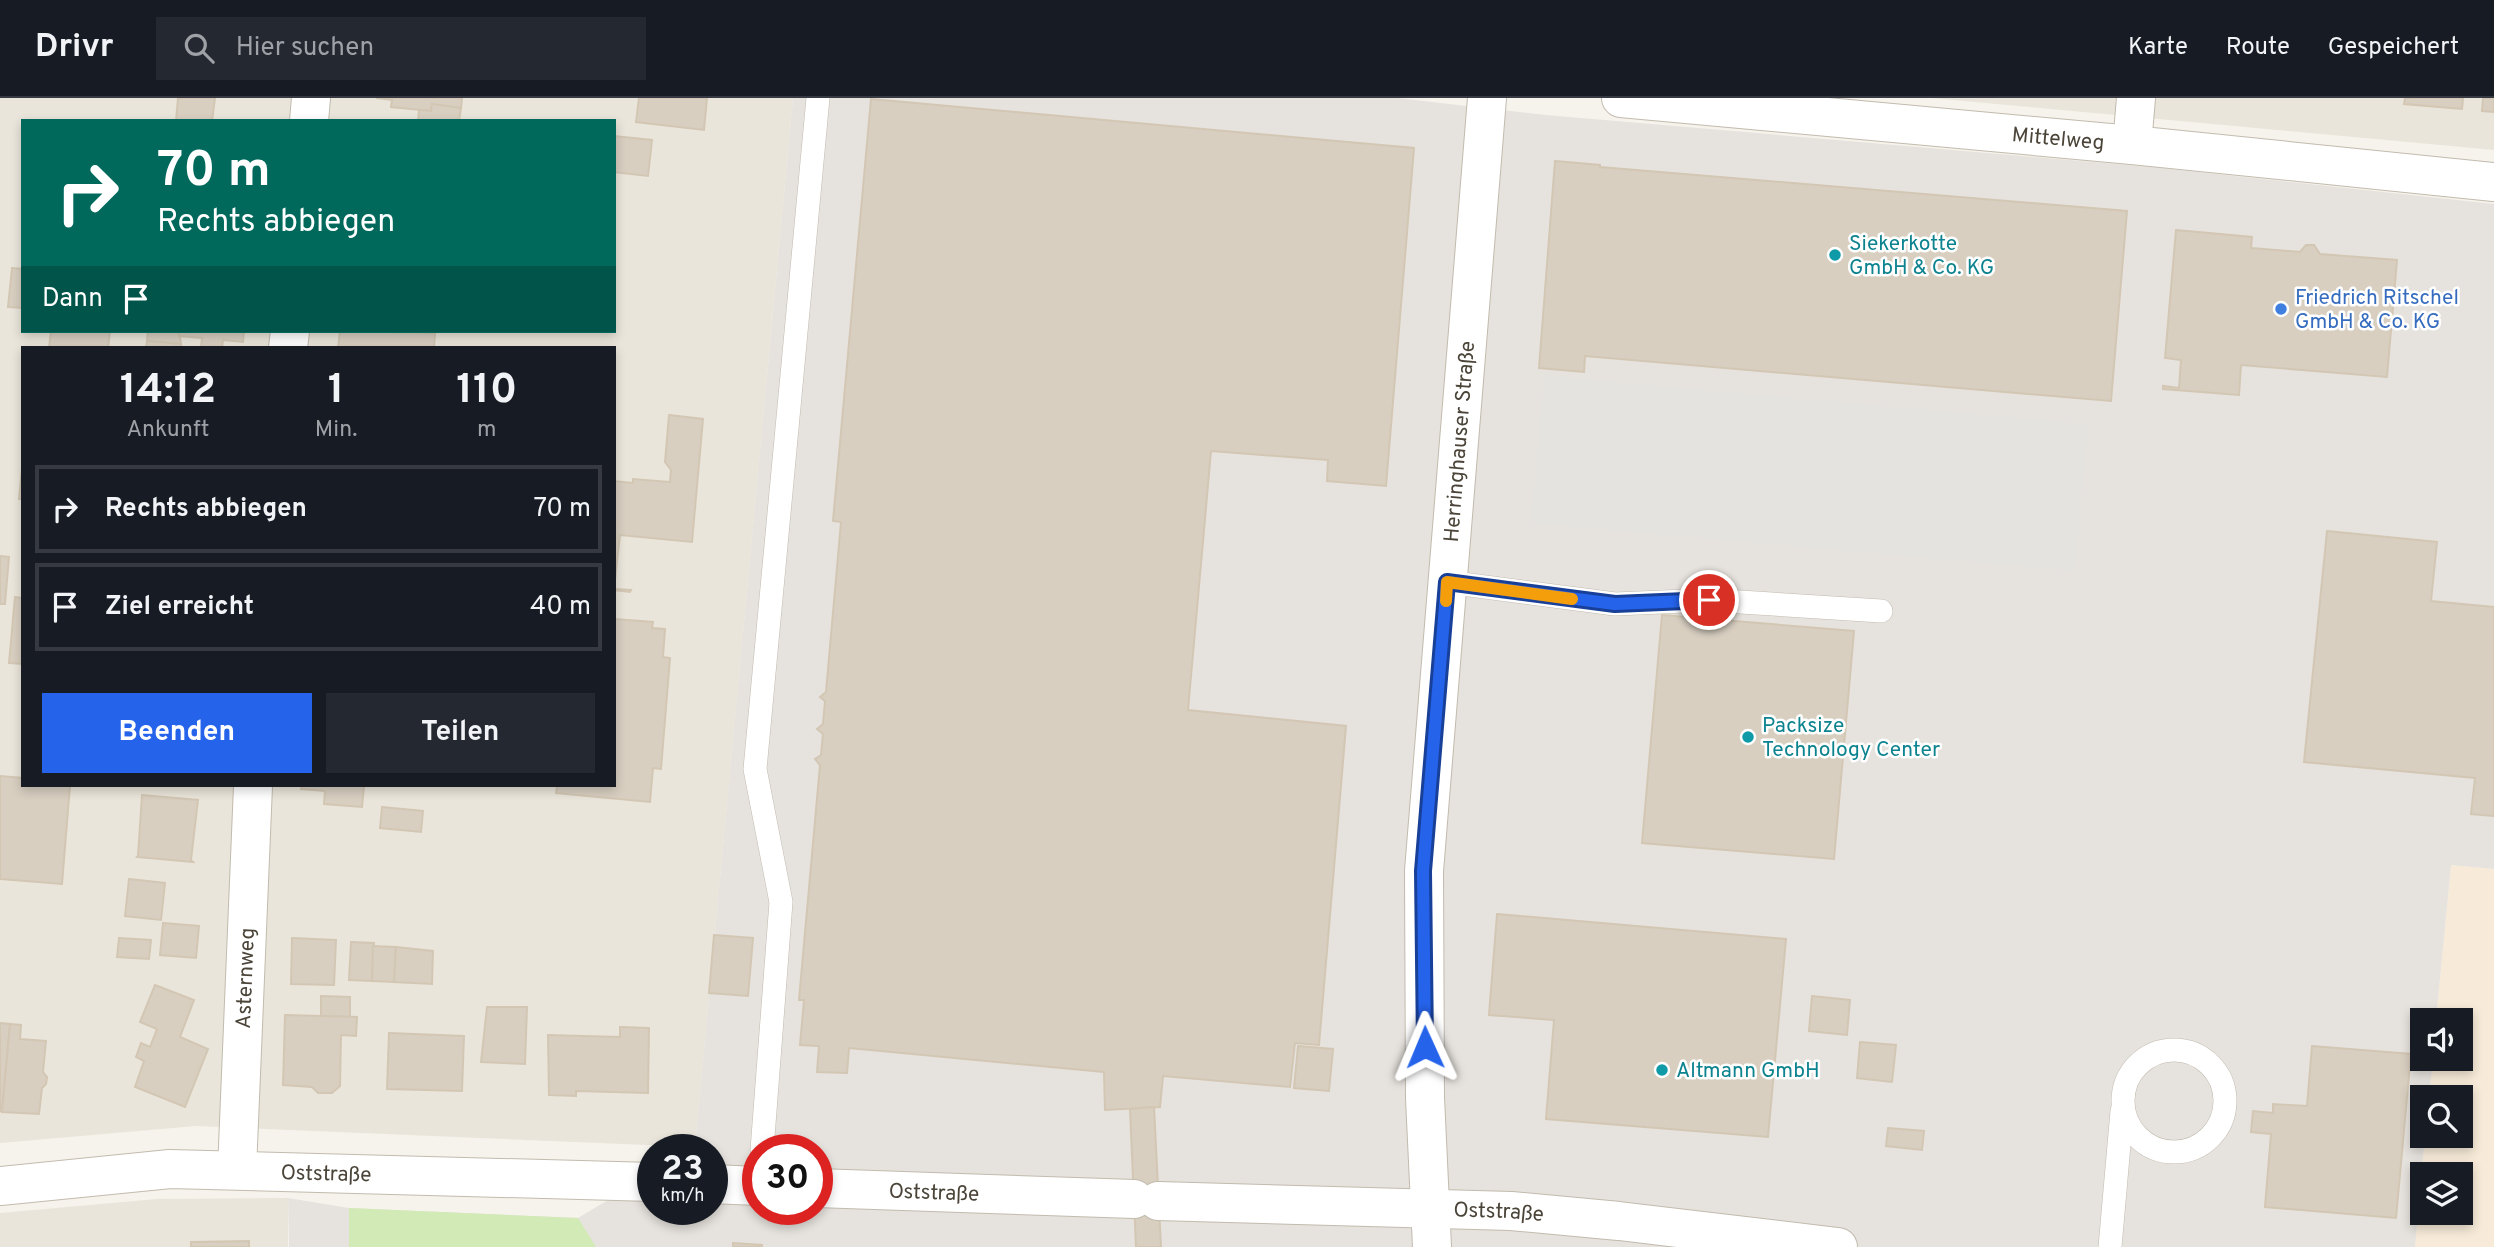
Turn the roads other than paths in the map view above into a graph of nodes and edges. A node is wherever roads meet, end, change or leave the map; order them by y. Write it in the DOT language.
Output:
graph roads {
  1 [pos="311,98"];
  2 [pos="818,98"];
  3 [pos="1487,98"];
  4 [pos="1621,98"];
  5 [pos="2136,98"];
  6 [pos="309,119"];
  7 [pos="2132,145"];
  8 [pos="2494,183"];
  9 [pos="1447,582"];
  10 [pos="1881,611"];
  11 [pos="253,787"];
  12 [pos="2123,1108"];
  13 [pos="763,1134"];
  14 [pos="237,1170"];
  15 [pos="637,1182"];
  16 [pos="0,1186"];
  17 [pos="833,1189"];
  18 [pos="1430,1208"];
  19 [pos="1432,1247"];
  20 [pos="1839,1247"];
  21 [pos="2110,1247"];
  1 -- 6 [label="street"];
  2 -- 13 [label="lane"];
  3 -- 9 [label="street, Herringhauser Straße"];
  4 -- 7 [label="street, Mittelweg"];
  5 -- 7 [label="street"];
  7 -- 8 [label="street, Mittelweg"];
  9 -- 10 [label="lane"];
  9 -- 18 [label="street, Herringhauser Straße"];
  11 -- 14 [label="street, Asternweg"];
  12 -- 12 [label="lane"];
  12 -- 21 [label="lane"];
  14 -- 15 [label="street, Oststraße"];
  14 -- 16 [label="street, Oststraße"];
  17 -- 18 [label="street, Oststraße"];
  18 -- 19 [label="street, Herringhauser Straße"];
  18 -- 20 [label="street, Oststraße"];
}
